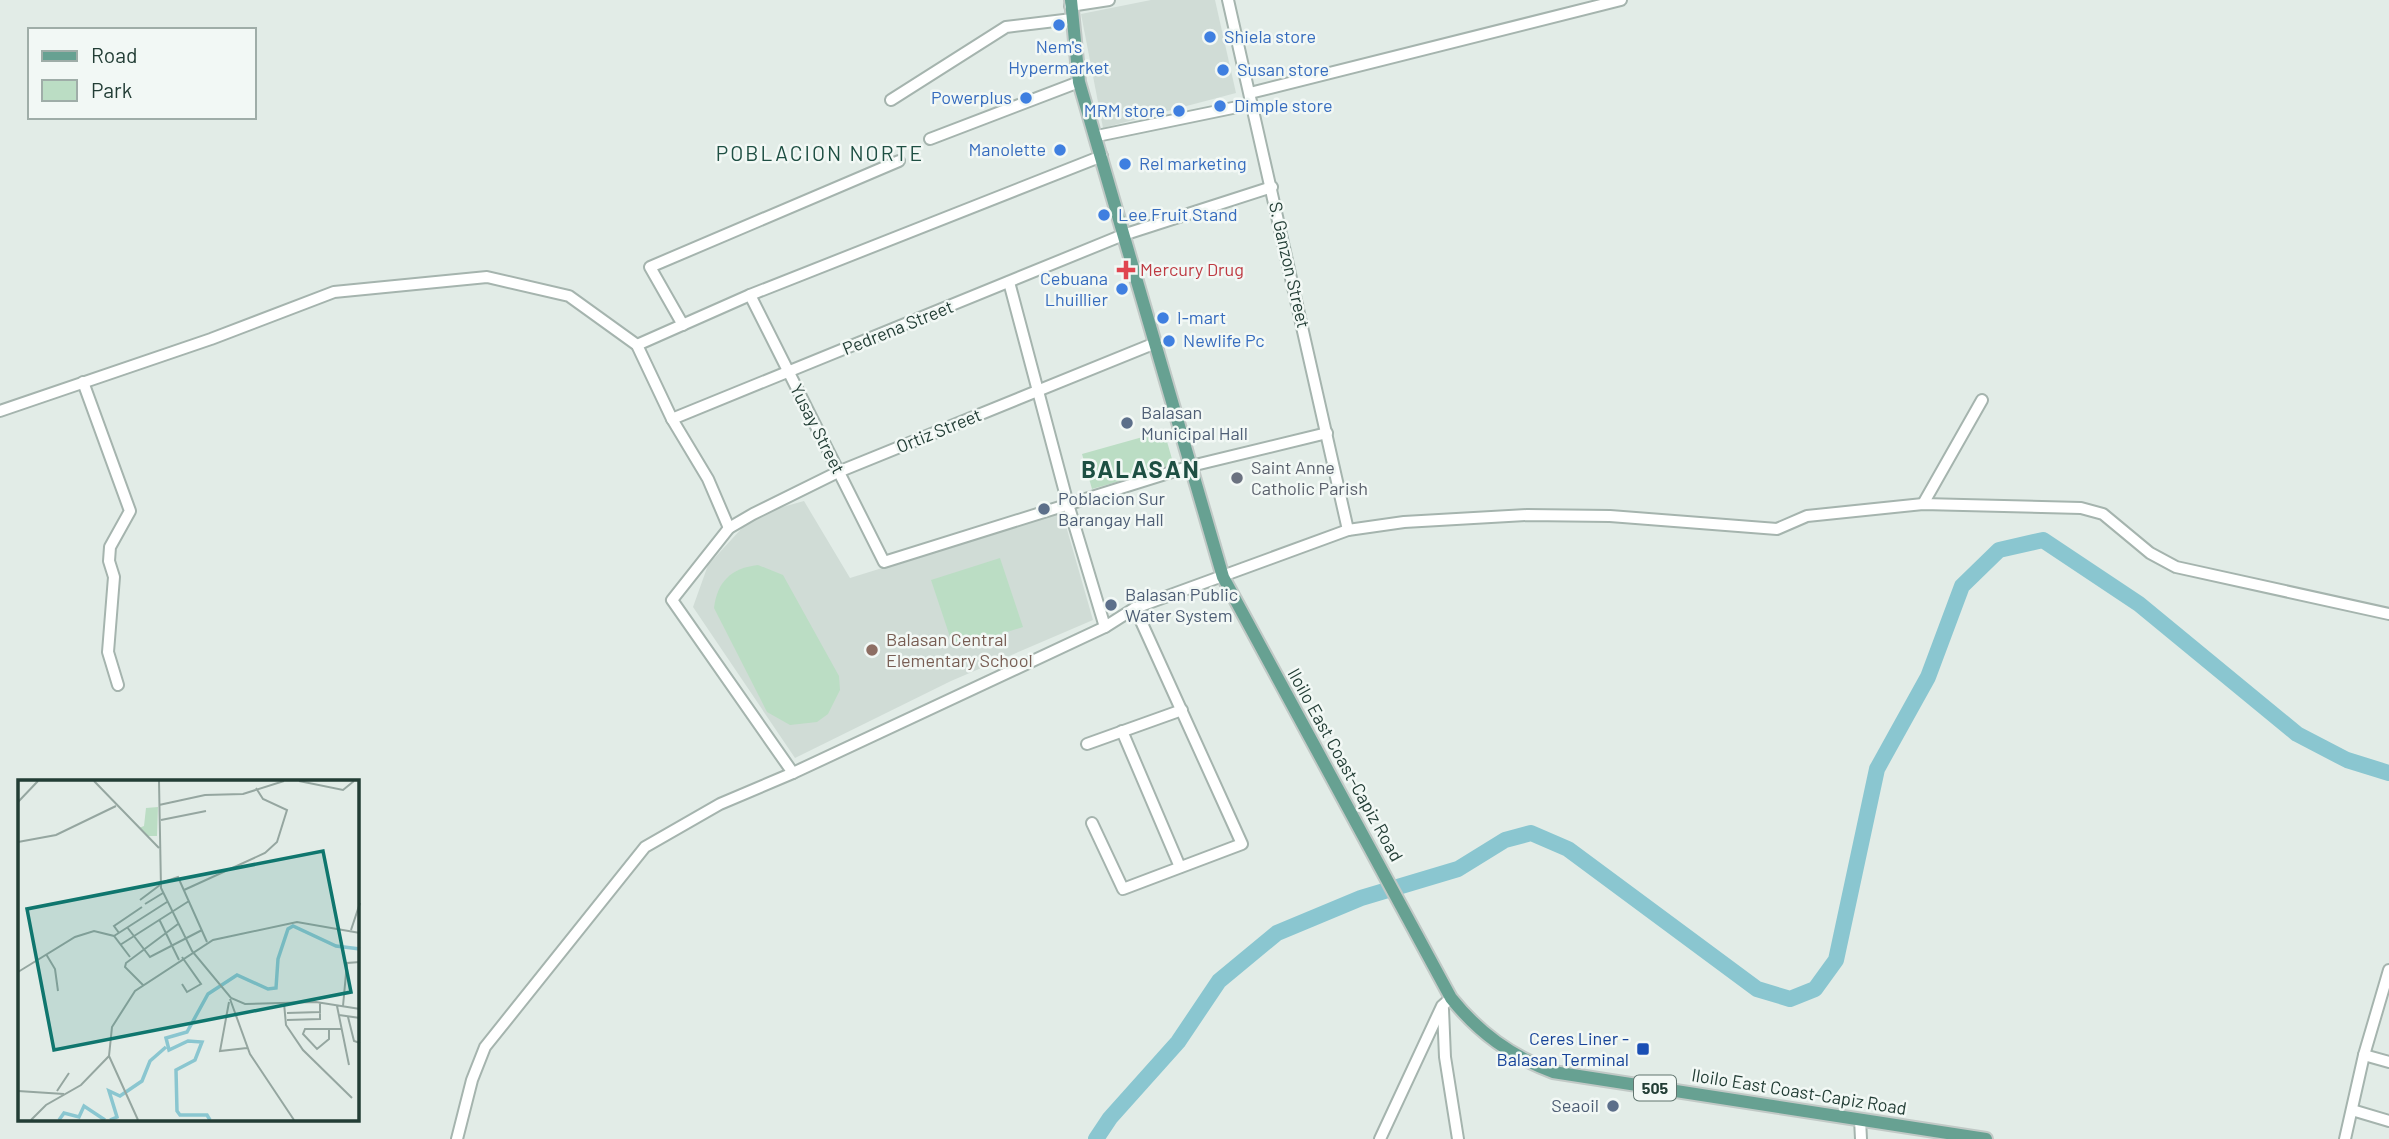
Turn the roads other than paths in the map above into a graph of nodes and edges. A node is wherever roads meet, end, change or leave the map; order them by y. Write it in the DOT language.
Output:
graph roads {
  1 [pos="1109,0"];
  2 [pos="1228,0"];
  3 [pos="1620,0"];
  4 [pos="1071,8"];
  5 [pos="1079,82"];
  6 [pos="1251,98"];
  7 [pos="891,100"];
  8 [pos="1097,136"];
  9 [pos="930,139"];
  10 [pos="1102,156"];
  11 [pos="899,162"];
  12 [pos="1272,187"];
  13 [pos="1123,235"];
  14 [pos="1009,282"];
  15 [pos="750,295"];
  16 [pos="683,325"];
  17 [pos="1153,344"];
  18 [pos="637,345"];
  19 [pos="789,373"];
  20 [pos="83,382"];
  21 [pos="1038,391"];
  22 [pos="1982,400"];
  23 [pos="0,411"];
  24 [pos="672,419"];
  25 [pos="1328,433"];
  26 [pos="1191,466"];
  27 [pos="838,472"];
  28 [pos="1068,504"];
  29 [pos="1923,504"];
  30 [pos="729,528"];
  31 [pos="1348,530"];
  32 [pos="1223,577"];
  33 [pos="1135,608"];
  34 [pos="2389,614"];
  35 [pos="1105,627"];
  36 [pos="118,685"];
  37 [pos="1182,710"];
  38 [pos="1122,731"];
  39 [pos="1087,744"];
  40 [pos="793,773"];
  41 [pos="1092,823"];
  42 [pos="1180,867"];
  43 [pos="2389,970"];
  44 [pos="1447,1002"];
  45 [pos="2384,1004"];
  46 [pos="2364,1055"];
  47 [pos="2389,1062"];
  48 [pos="2352,1110"];
  49 [pos="1860,1119"];
  50 [pos="2389,1121"];
  51 [pos="457,1139"];
  52 [pos="1380,1139"];
  53 [pos="1458,1139"];
  54 [pos="1861,1139"];
  55 [pos="1986,1139"];
  56 [pos="2345,1139"];
  1 -- 4 [label="street"];
  2 -- 6 [label="street, S. Ganzon Street"];
  3 -- 6 [label="street"];
  4 -- 5 [label="main road, Iloilo East Coast-Capiz Road / 505"];
  4 -- 7 [label="street"];
  5 -- 8 [label="main road, Iloilo East Coast-Capiz Road / 505"];
  5 -- 9 [label="street"];
  6 -- 8 [label="street"];
  6 -- 12 [label="street, S. Ganzon Street"];
  8 -- 10 [label="main road, Iloilo East Coast-Capiz Road / 505"];
  10 -- 13 [label="main road, Iloilo East Coast-Capiz Road / 505"];
  10 -- 15 [label="street"];
  11 -- 16 [label="street"];
  12 -- 13 [label="street, Pedrena Street"];
  12 -- 25 [label="street, S. Ganzon Street"];
  13 -- 14 [label="street, Pedrena Street"];
  13 -- 17 [label="main road, Iloilo East Coast-Capiz Road / 505"];
  14 -- 19 [label="street, Pedrena Street"];
  14 -- 21 [label="street"];
  15 -- 16 [label="street"];
  15 -- 19 [label="street, Yusay Street"];
  16 -- 18 [label="street"];
  17 -- 21 [label="street, Ortiz Street"];
  17 -- 26 [label="main road, Iloilo East Coast-Capiz Road / 505"];
  18 -- 20 [label="street"];
  18 -- 24 [label="street"];
  19 -- 24 [label="street, Pedrena Street"];
  19 -- 27 [label="street, Yusay Street"];
  20 -- 23 [label="street"];
  20 -- 36 [label="street"];
  21 -- 27 [label="street, Ortiz Street"];
  21 -- 28 [label="street"];
  22 -- 29 [label="street"];
  24 -- 30 [label="street"];
  25 -- 26 [label="street"];
  25 -- 31 [label="street, S. Ganzon Street"];
  26 -- 28 [label="street"];
  26 -- 32 [label="main road, Iloilo East Coast-Capiz Road / 505"];
  27 -- 28 [label="street, Yusay Street"];
  27 -- 30 [label="street, Ortiz Street"];
  28 -- 35 [label="street"];
  29 -- 31 [label="street"];
  29 -- 34 [label="street"];
  30 -- 40 [label="street"];
  31 -- 32 [label="street"];
  32 -- 33 [label="street"];
  32 -- 44 [label="main road, Iloilo East Coast-Capiz Road / 505"];
  33 -- 35 [label="street"];
  33 -- 37 [label="street"];
  35 -- 40 [label="street"];
  37 -- 38 [label="street"];
  37 -- 42 [label="street"];
  38 -- 39 [label="street"];
  38 -- 42 [label="street"];
  40 -- 51 [label="street"];
  41 -- 42 [label="street"];
  43 -- 45 [label="street"];
  44 -- 49 [label="main road, Iloilo East Coast-Capiz Road / 505"];
  44 -- 52 [label="street"];
  44 -- 53 [label="street"];
  45 -- 46 [label="street"];
  46 -- 47 [label="street"];
  46 -- 48 [label="street"];
  48 -- 50 [label="street"];
  48 -- 56 [label="street"];
  49 -- 54 [label="street"];
  49 -- 55 [label="main road, Iloilo East Coast-Capiz Road / 505"];
}
